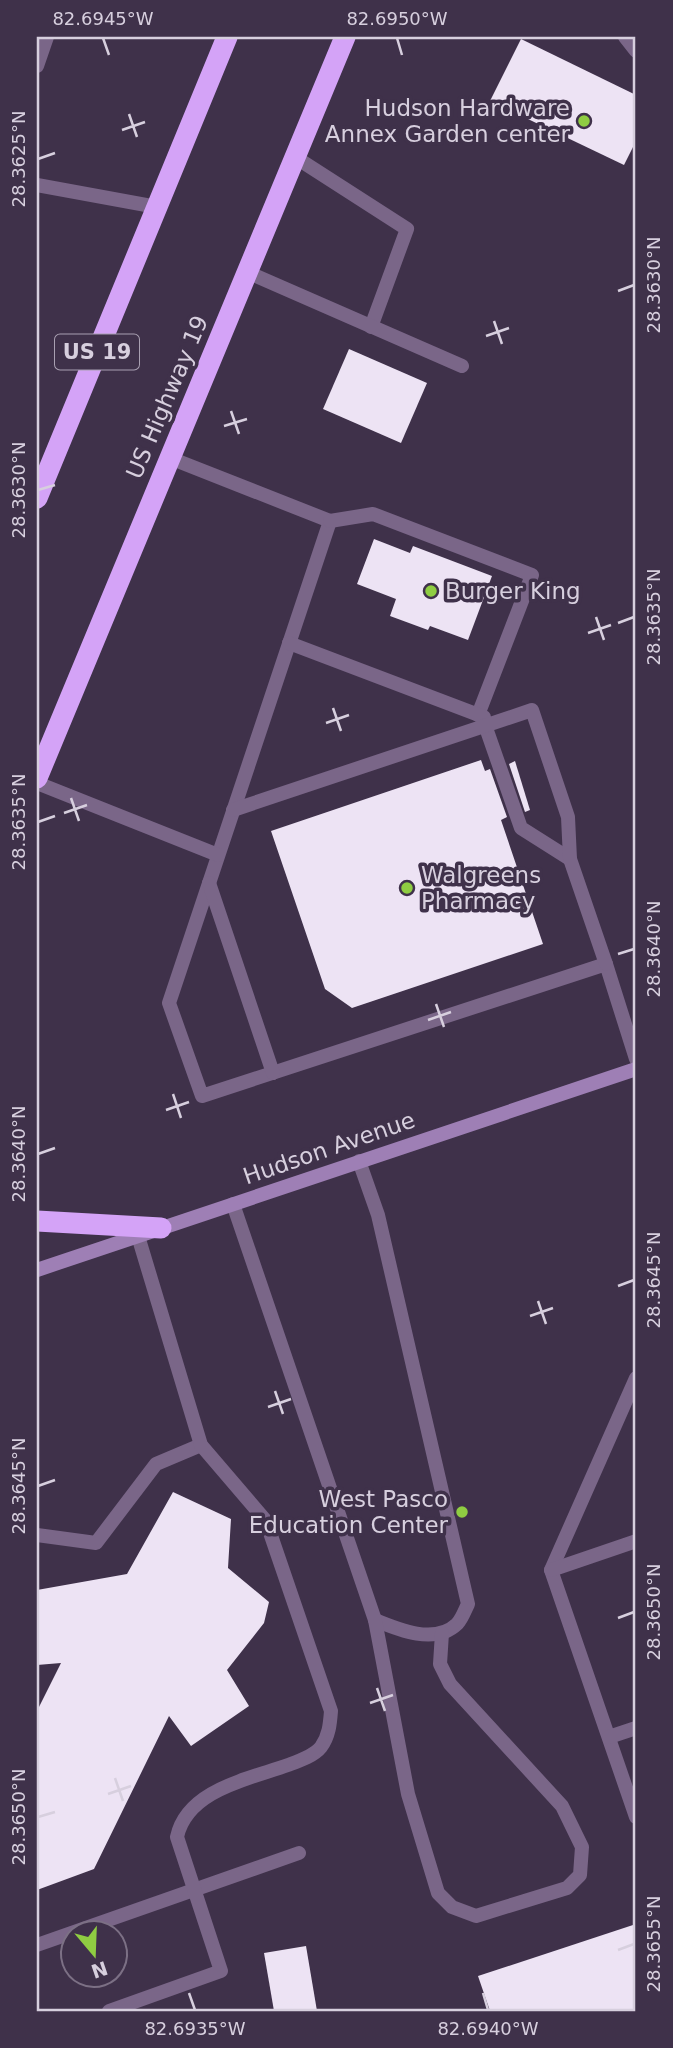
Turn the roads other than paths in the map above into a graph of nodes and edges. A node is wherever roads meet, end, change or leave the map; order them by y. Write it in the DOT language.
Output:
graph roads {
  1 [pos="47,37"];
  2 [pos="227,37"];
  3 [pos="345,37"];
  4 [pos="625,37"];
  5 [pos="636,51"];
  6 [pos="37,66"];
  7 [pos="295,157"];
  8 [pos="37,185"];
  9 [pos="157,207"];
  10 [pos="247,272"];
  11 [pos="371,327"];
  12 [pos="462,366"];
  13 [pos="170,458"];
  14 [pos="37,498"];
  15 [pos="330,521"];
  16 [pos="289,643"];
  17 [pos="487,720"];
  18 [pos="37,780"];
  19 [pos="233,810"];
  20 [pos="218,855"];
  21 [pos="570,859"];
  22 [pos="209,883"];
  23 [pos="607,964"];
  24 [pos="636,1059"];
  25 [pos="636,1069"];
  26 [pos="273,1073"];
  27 [pos="359,1161"];
  28 [pos="233,1204"];
  29 [pos="37,1222"];
  30 [pos="161,1228"];
  31 [pos="138,1236"];
  32 [pos="37,1270"];
  33 [pos="636,1378"];
  34 [pos="201,1445"];
  35 [pos="37,1535"];
  36 [pos="636,1541"];
  37 [pos="551,1570"];
  38 [pos="375,1620"];
  39 [pos="442,1633"];
  40 [pos="636,1728"];
  41 [pos="609,1737"];
  42 [pos="636,1817"];
  43 [pos="299,1853"];
  44 [pos="192,1890"];
  45 [pos="37,1945"];
  46 [pos="109,2011"];
  1 -- 6 [label="lane"];
  2 -- 9 [label="highway, US 19"];
  3 -- 7 [label="highway, US Highway 19"];
  4 -- 5 [label="lane"];
  7 -- 10 [label="highway, US Highway 19"];
  7 -- 11 [label="lane"];
  8 -- 9 [label="lane"];
  9 -- 14 [label="highway, US 19"];
  10 -- 11 [label="lane"];
  10 -- 13 [label="highway, US Highway 19"];
  11 -- 12 [label="lane"];
  13 -- 15 [label="lane"];
  13 -- 18 [label="highway, US Highway 19"];
  15 -- 16 [label="lane"];
  15 -- 17 [label="lane"];
  16 -- 17 [label="lane"];
  16 -- 19 [label="lane"];
  17 -- 19 [label="lane"];
  17 -- 21 [label="lane"];
  17 -- 21 [label="lane"];
  18 -- 20 [label="lane"];
  19 -- 20 [label="lane"];
  20 -- 22 [label="lane"];
  21 -- 23 [label="lane"];
  22 -- 26 [label="lane"];
  22 -- 26 [label="lane"];
  23 -- 24 [label="lane"];
  23 -- 26 [label="lane"];
  25 -- 27 [label="street, Hudson Avenue"];
  27 -- 28 [label="street, Hudson Avenue"];
  27 -- 39 [label="lane"];
  28 -- 30 [label="street, Hudson Avenue"];
  28 -- 38 [label="lane"];
  29 -- 30 [label="highway"];
  30 -- 31 [label="street, Hudson Avenue"];
  31 -- 32 [label="street, Hudson Avenue"];
  31 -- 34 [label="lane"];
  33 -- 37 [label="lane"];
  34 -- 35 [label="lane"];
  34 -- 44 [label="lane"];
  36 -- 37 [label="lane"];
  37 -- 41 [label="lane"];
  38 -- 39 [label="lane"];
  38 -- 39 [label="lane"];
  40 -- 41 [label="lane"];
  41 -- 42 [label="lane"];
  43 -- 44 [label="lane"];
  44 -- 45 [label="lane"];
  44 -- 46 [label="lane"];
}
